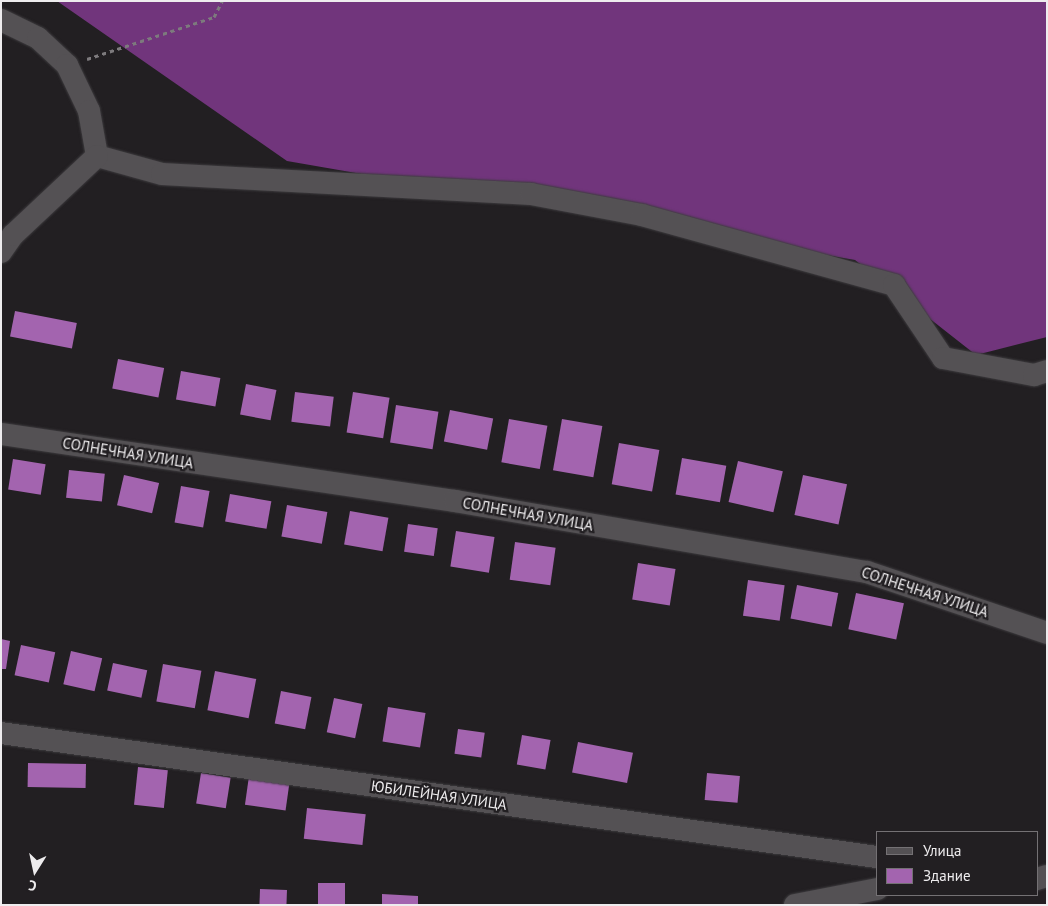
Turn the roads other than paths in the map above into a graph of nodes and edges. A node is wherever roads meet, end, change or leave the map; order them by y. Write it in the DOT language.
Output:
graph roads {
  1 [pos="1,20"];
  2 [pos="97,156"];
  3 [pos="1,252"];
  4 [pos="1047,371"];
  5 [pos="1,434"];
  6 [pos="1047,633"];
  7 [pos="1,733"];
  8 [pos="876,857"];
  9 [pos="876,889"];
  10 [pos="795,905"];
  1 -- 2 [label="street"];
  2 -- 3 [label="street"];
  2 -- 4 [label="street"];
  5 -- 6 [label="street, СОЛНЕЧНАЯ УЛИЦА"];
  7 -- 8 [label="street, ЮБИЛЕЙНАЯ УЛИЦА"];
  9 -- 10 [label="street"];
}
